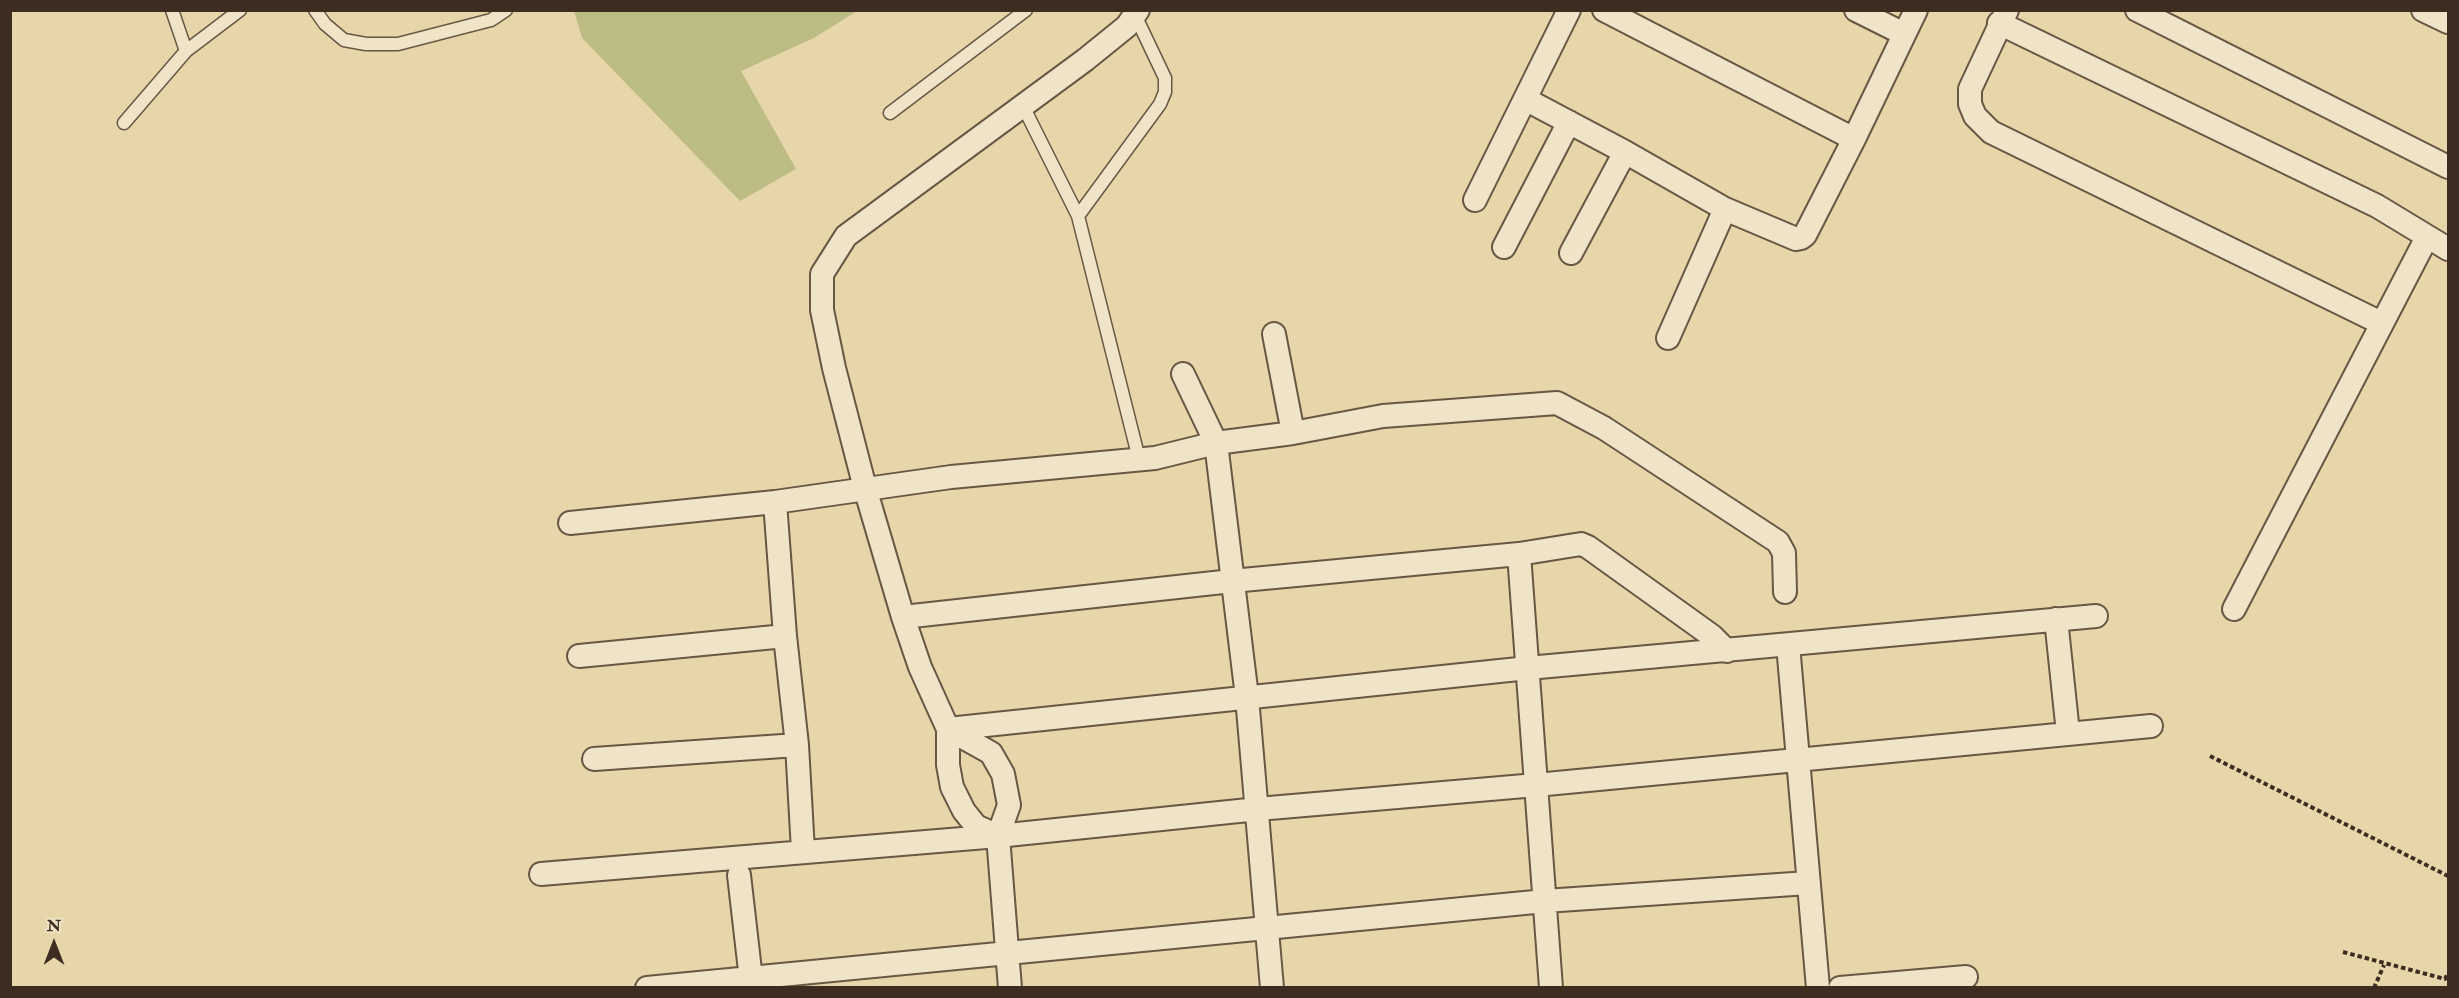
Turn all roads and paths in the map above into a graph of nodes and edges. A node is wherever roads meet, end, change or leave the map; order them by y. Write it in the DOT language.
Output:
graph roads {
  1 [pos="172,10"];
  2 [pos="240,10"];
  3 [pos="315,10"];
  4 [pos="506,10"];
  5 [pos="1026,10"];
  6 [pos="1569,10"];
  7 [pos="1604,10"];
  8 [pos="1856,10"];
  9 [pos="1916,10"];
  10 [pos="2137,10"];
  11 [pos="1137,13"];
  12 [pos="2003,17"];
  13 [pos="1904,34"];
  14 [pos="186,51"];
  15 [pos="1525,99"];
  16 [pos="1023,106"];
  17 [pos="890,113"];
  18 [pos="1569,122"];
  19 [pos="124,123"];
  20 [pos="1854,139"];
  21 [pos="1624,152"];
  22 [pos="2448,167"];
  23 [pos="1475,200"];
  24 [pos="1725,209"];
  25 [pos="1078,216"];
  26 [pos="2427,237"];
  27 [pos="1504,247"];
  28 [pos="2448,249"];
  29 [pos="1570,253"];
  30 [pos="2381,323"];
  31 [pos="1274,334"];
  32 [pos="1668,338"];
  33 [pos="1183,374"];
  34 [pos="1293,433"];
  35 [pos="1216,443"];
  36 [pos="1139,459"];
  37 [pos="865,488"];
  38 [pos="776,502"];
  39 [pos="570,523"];
  40 [pos="1519,554"];
  41 [pos="1232,581"];
  42 [pos="1785,592"];
  43 [pos="2234,609"];
  44 [pos="2096,616"];
  45 [pos="903,617"];
  46 [pos="2056,619"];
  47 [pos="785,636"];
  48 [pos="1788,645"];
  49 [pos="1727,651"];
  50 [pos="579,656"];
  51 [pos="1528,668"];
  52 [pos="1247,697"];
  53 [pos="2151,726"];
  54 [pos="948,729"];
  55 [pos="2068,733"];
  56 [pos="797,745"];
  57 [pos="2210,756"];
  58 [pos="594,759"];
  59 [pos="1799,759"];
  60 [pos="1536,785"];
  61 [pos="1258,810"];
  62 [pos="998,837"];
  63 [pos="803,851"];
  64 [pos="541,874"];
  65 [pos="739,875"];
  66 [pos="2448,876"];
  67 [pos="1808,883"];
  68 [pos="1545,901"];
  69 [pos="1266,927"];
  70 [pos="1007,952"];
  71 [pos="2343,952"];
  72 [pos="2385,965"];
  73 [pos="2448,973"];
  74 [pos="1966,977"];
  75 [pos="752,982"];
  76 [pos="647,987"];
  77 [pos="1010,987"];
  78 [pos="1272,987"];
  79 [pos="1551,987"];
  80 [pos="1818,987"];
  81 [pos="1840,987"];
  82 [pos="2374,987"];
  1 -- 14 [label="lane"];
  2 -- 14 [label="lane"];
  3 -- 4 [label="lane"];
  5 -- 17 [label="lane"];
  6 -- 15 [label="street"];
  7 -- 20 [label="street"];
  8 -- 13 [label="street"];
  9 -- 13 [label="street"];
  10 -- 22 [label="street"];
  11 -- 16 [label="street"];
  11 -- 25 [label="lane"];
  12 -- 26 [label="street"];
  12 -- 30 [label="street"];
  13 -- 20 [label="street"];
  14 -- 19 [label="lane"];
  15 -- 18 [label="street"];
  15 -- 23 [label="street"];
  16 -- 25 [label="lane"];
  16 -- 37 [label="street"];
  18 -- 21 [label="street"];
  18 -- 27 [label="street"];
  20 -- 24 [label="street"];
  21 -- 24 [label="street"];
  21 -- 29 [label="street"];
  24 -- 32 [label="street"];
  25 -- 36 [label="lane"];
  26 -- 28 [label="street"];
  26 -- 30 [label="street"];
  30 -- 43 [label="street"];
  31 -- 34 [label="street"];
  33 -- 35 [label="street"];
  34 -- 35 [label="street"];
  34 -- 42 [label="street"];
  35 -- 36 [label="street"];
  35 -- 41 [label="street"];
  36 -- 37 [label="street"];
  37 -- 38 [label="street"];
  37 -- 45 [label="street"];
  38 -- 39 [label="street"];
  38 -- 47 [label="street"];
  40 -- 41 [label="street"];
  40 -- 49 [label="street"];
  40 -- 51 [label="street"];
  41 -- 45 [label="street"];
  41 -- 52 [label="street"];
  44 -- 46 [label="street"];
  45 -- 54 [label="street"];
  46 -- 48 [label="street"];
  46 -- 55 [label="street"];
  47 -- 50 [label="street"];
  47 -- 56 [label="street"];
  48 -- 49 [label="street"];
  48 -- 59 [label="street"];
  49 -- 51 [label="street"];
  51 -- 52 [label="street"];
  51 -- 60 [label="street"];
  52 -- 54 [label="street"];
  52 -- 61 [label="street"];
  53 -- 55 [label="street"];
  54 -- 62 [label="street"];
  54 -- 62 [label="street"];
  55 -- 59 [label="street"];
  56 -- 58 [label="street"];
  56 -- 63 [label="street"];
  57 -- 66 [label="path"];
  59 -- 60 [label="street"];
  59 -- 67 [label="street"];
  60 -- 61 [label="street"];
  60 -- 68 [label="street"];
  61 -- 62 [label="street"];
  61 -- 69 [label="street"];
  62 -- 63 [label="street"];
  62 -- 70 [label="street"];
  63 -- 64 [label="street"];
  65 -- 75 [label="street"];
  67 -- 68 [label="street"];
  67 -- 80 [label="street"];
  68 -- 69 [label="street"];
  68 -- 79 [label="street"];
  69 -- 70 [label="street"];
  69 -- 78 [label="street"];
  70 -- 75 [label="street"];
  70 -- 77 [label="street"];
  71 -- 72 [label="path"];
  72 -- 73 [label="path"];
  72 -- 82 [label="path"];
  74 -- 81 [label="street"];
  75 -- 76 [label="street"];
}
